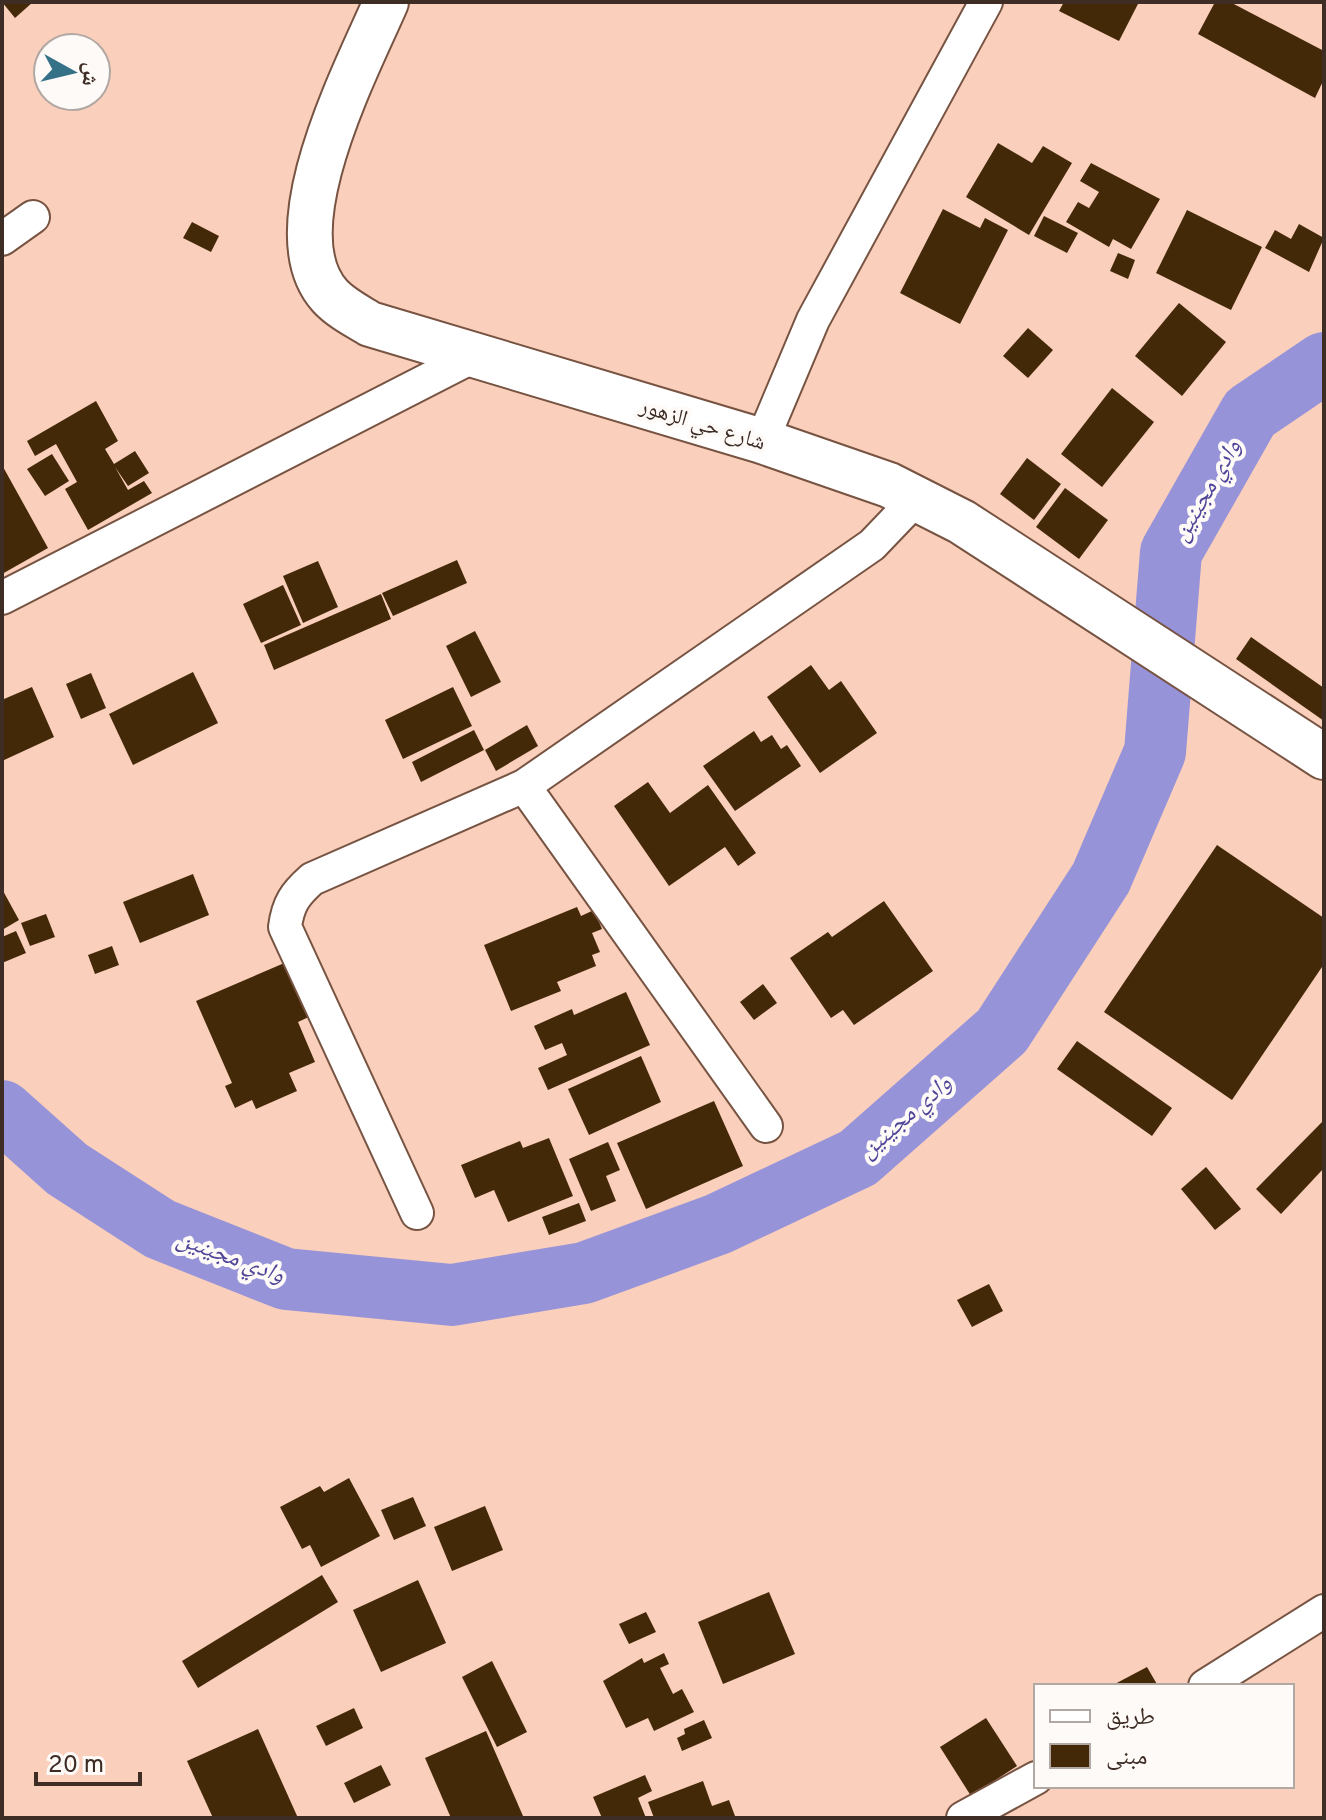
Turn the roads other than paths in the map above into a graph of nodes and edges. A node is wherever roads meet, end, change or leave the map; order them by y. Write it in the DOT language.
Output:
graph roads {
  1 [pos="386,2"];
  2 [pos="986,2"];
  3 [pos="33,217"];
  4 [pos="2,239"];
  5 [pos="476,355"];
  6 [pos="762,441"];
  7 [pos="916,499"];
  8 [pos="2,598"];
  9 [pos="1324,757"];
  10 [pos="524,786"];
  11 [pos="766,1126"];
  12 [pos="417,1213"];
  13 [pos="1324,1611"];
  14 [pos="1208,1684"];
  15 [pos="1034,1779"];
  16 [pos="963,1818"];
  1 -- 5 [label="street, شارع حي الزهور"];
  2 -- 6 [label="street"];
  3 -- 4 [label="street"];
  5 -- 6 [label="street, شارع حي الزهور"];
  5 -- 8 [label="street"];
  6 -- 7 [label="street, شارع حي الزهور"];
  7 -- 9 [label="street, شارع حي الزهور"];
  7 -- 10 [label="street"];
  10 -- 11 [label="street"];
  10 -- 12 [label="street"];
  13 -- 14 [label="street"];
  15 -- 16 [label="street"];
}
